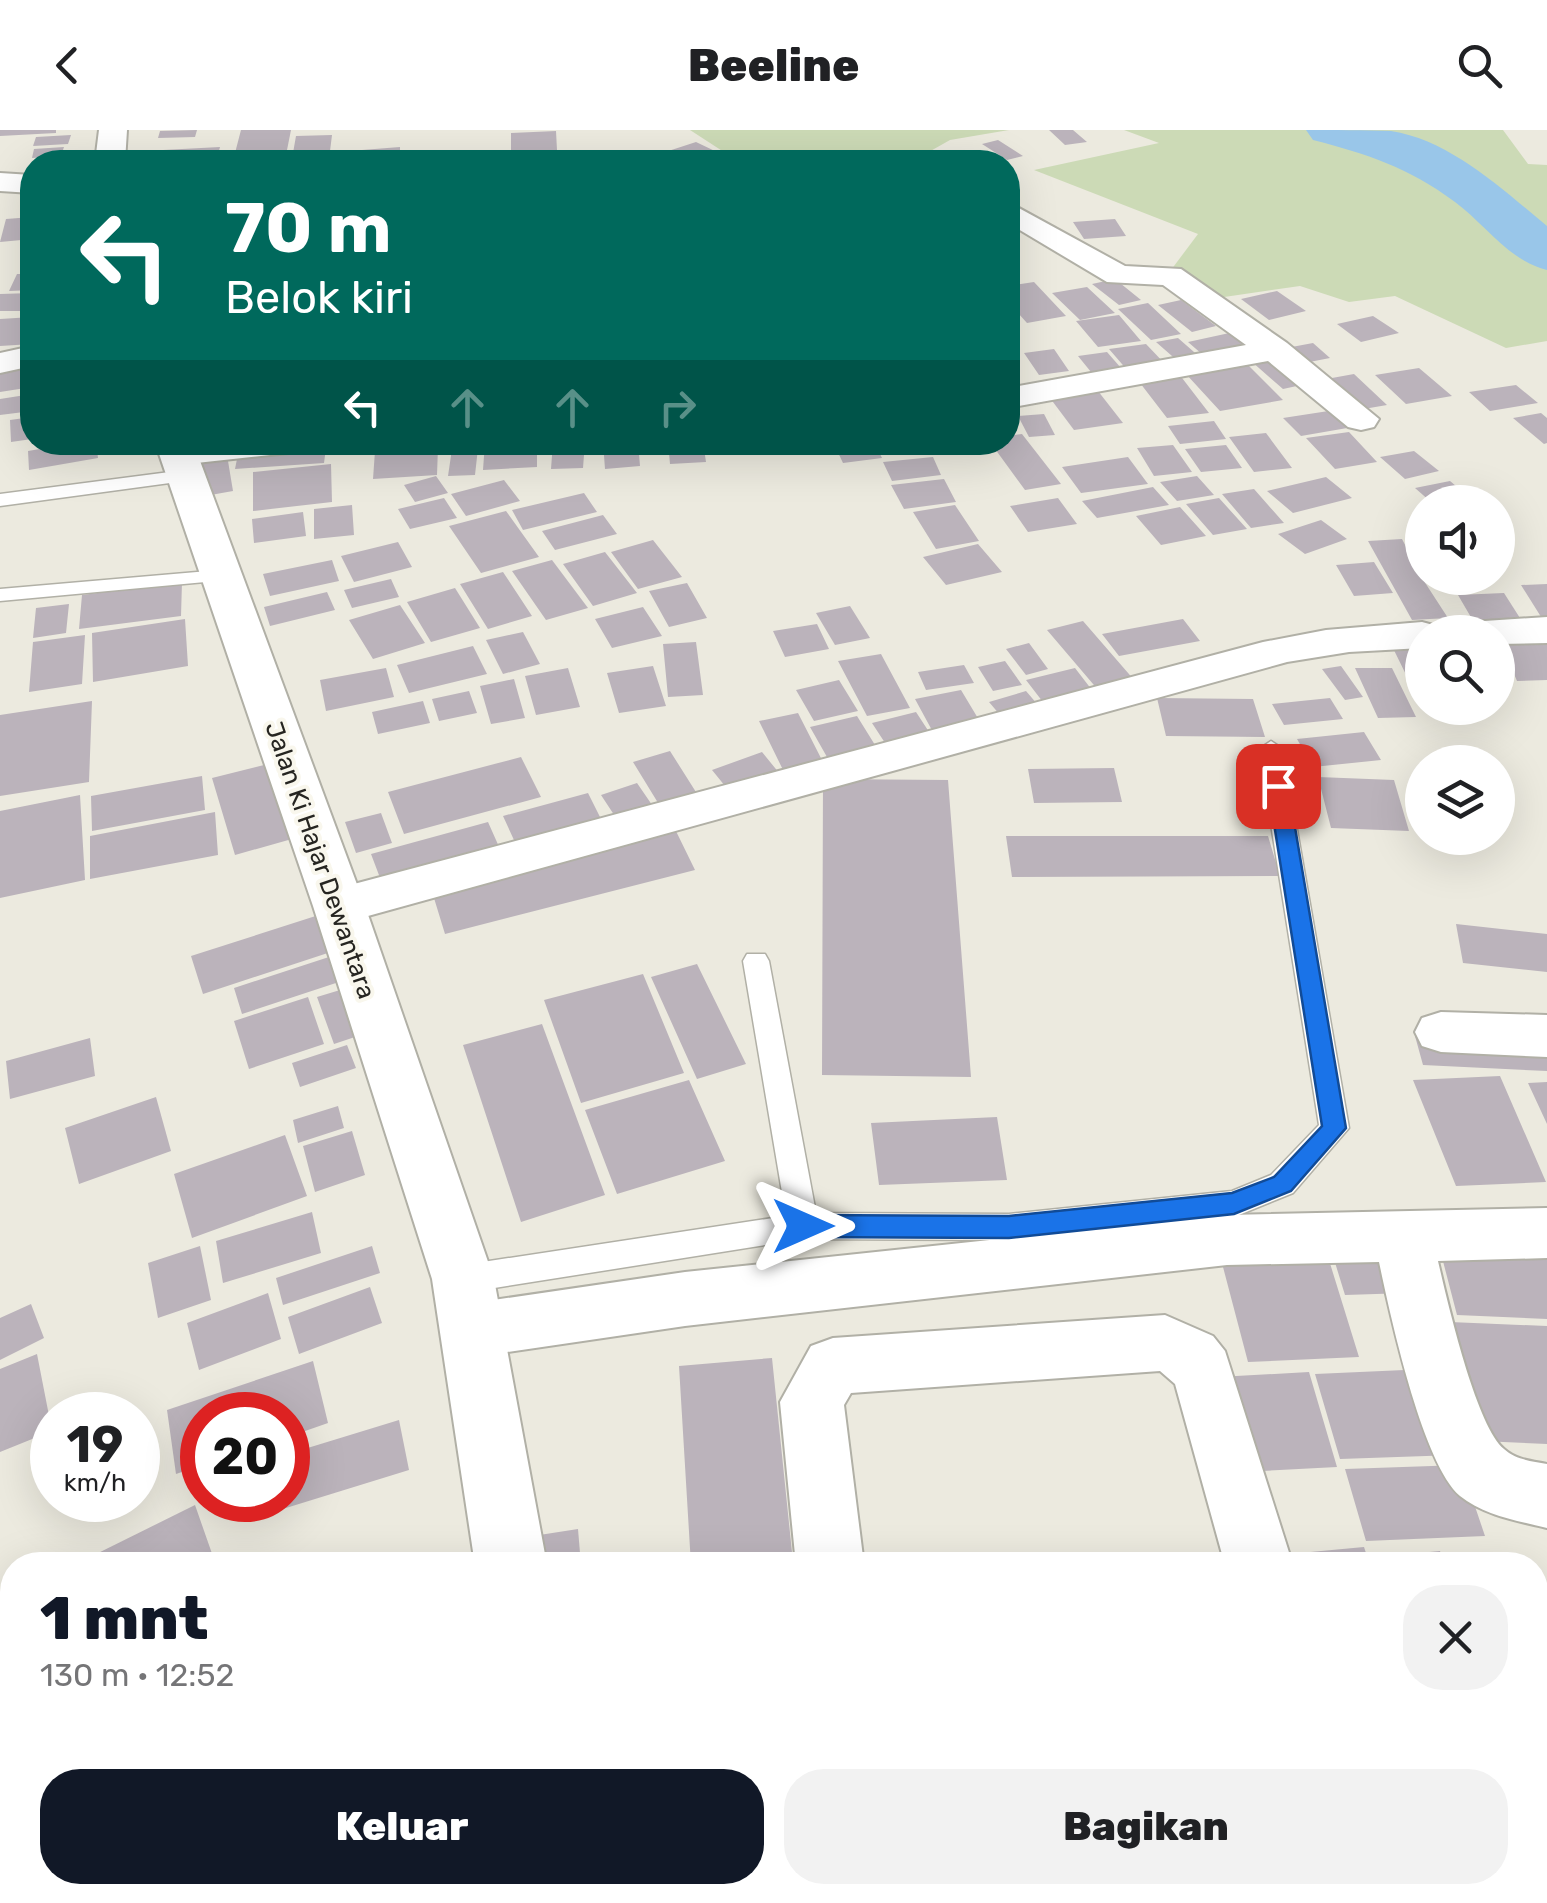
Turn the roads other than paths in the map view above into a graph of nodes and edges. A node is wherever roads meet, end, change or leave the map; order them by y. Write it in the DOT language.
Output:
graph roads {
  1 [pos="1020,218"];
  2 [pos="1275,350"];
  3 [pos="1020,396"];
  4 [pos="1360,420"];
  5 [pos="179,457"];
  6 [pos="0,500"];
  7 [pos="220,576"];
  8 [pos="0,595"];
  9 [pos="1547,630"];
  10 [pos="1515,631"];
  11 [pos="1405,636"];
  12 [pos="1272,749"];
  13 [pos="339,906"];
  14 [pos="756,961"];
  15 [pos="1442,1032"];
  16 [pos="1547,1036"];
  17 [pos="803,1226"];
  18 [pos="1547,1233"];
  19 [pos="1403,1235"];
  20 [pos="468,1304"];
  21 [pos="1547,1496"];
  22 [pos="509,1552"];
  23 [pos="829,1552"];
  24 [pos="1256,1552"];
  1 -- 2 [label="street"];
  2 -- 3 [label="street"];
  2 -- 4 [label="street"];
  5 -- 6 [label="lane"];
  5 -- 7 [label="main road, Jalan Ki Hajar Dewantara"];
  7 -- 8 [label="lane"];
  7 -- 13 [label="main road, Jalan Ki Hajar Dewantara"];
  9 -- 10 [label="street"];
  11 -- 13 [label="street"];
  12 -- 17 [label="lane"];
  13 -- 20 [label="main road, Jalan Ki Hajar Dewantara"];
  14 -- 17 [label="lane"];
  15 -- 16 [label="street"];
  17 -- 20 [label="lane"];
  18 -- 19 [label="street"];
  19 -- 20 [label="street"];
  19 -- 21 [label="street"];
  20 -- 22 [label="main road, Jalan Ki Hajar Dewantara"];
  23 -- 24 [label="street"];
}
